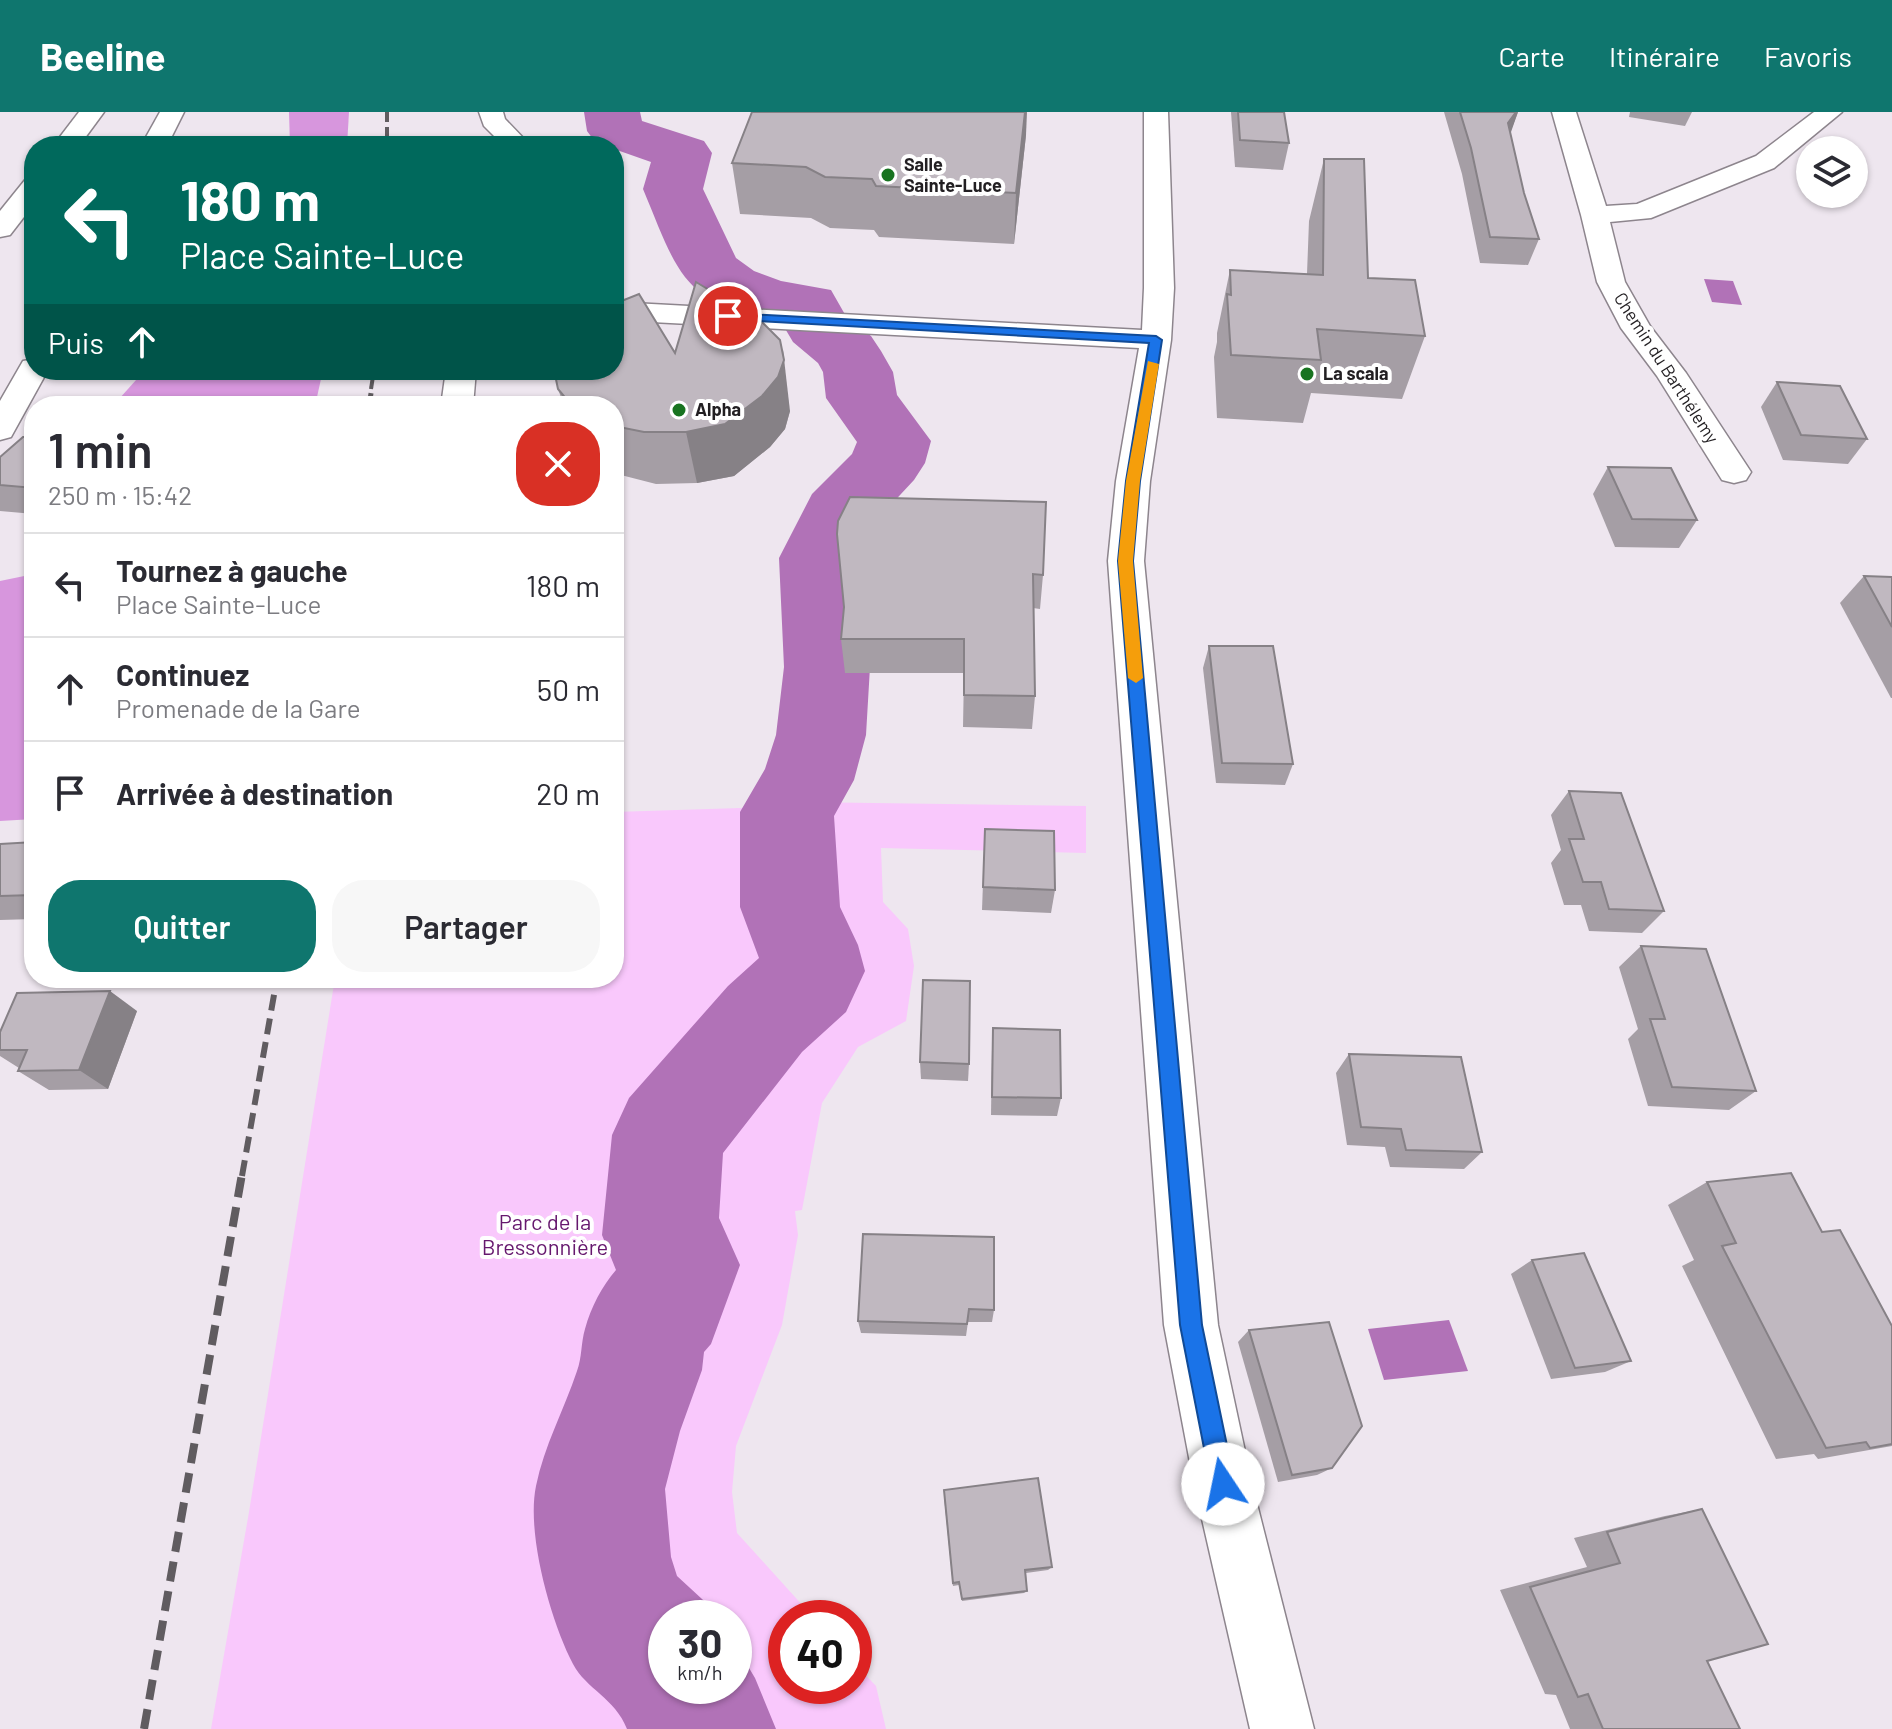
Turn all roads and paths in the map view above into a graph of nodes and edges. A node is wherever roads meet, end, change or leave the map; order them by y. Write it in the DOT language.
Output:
graph roads {
  1 [pos="92,112"];
  2 [pos="172,112"];
  3 [pos="491,112"];
  4 [pos="1156,112"];
  5 [pos="1564,112"];
  6 [pos="1830,112"];
  7 [pos="74,136"];
  8 [pos="159,136"];
  9 [pos="503,136"];
  10 [pos="24,199"];
  11 [pos="1595,215"];
  12 [pos="0,229"];
  13 [pos="624,312"];
  14 [pos="1156,340"];
  15 [pos="27,380"];
  16 [pos="0,430"];
  17 [pos="1734,472"];
  18 [pos="1282,1729"];
  1 -- 7 [label="street"];
  2 -- 8 [label="street"];
  3 -- 9 [label="street"];
  4 -- 14 [label="street"];
  5 -- 11 [label="street, Chemin du Barthélemy"];
  6 -- 11 [label="street"];
  10 -- 12 [label="street"];
  11 -- 17 [label="street, Chemin du Barthélemy"];
  13 -- 14 [label="street"];
  14 -- 18 [label="street"];
  15 -- 16 [label="street"];
}
